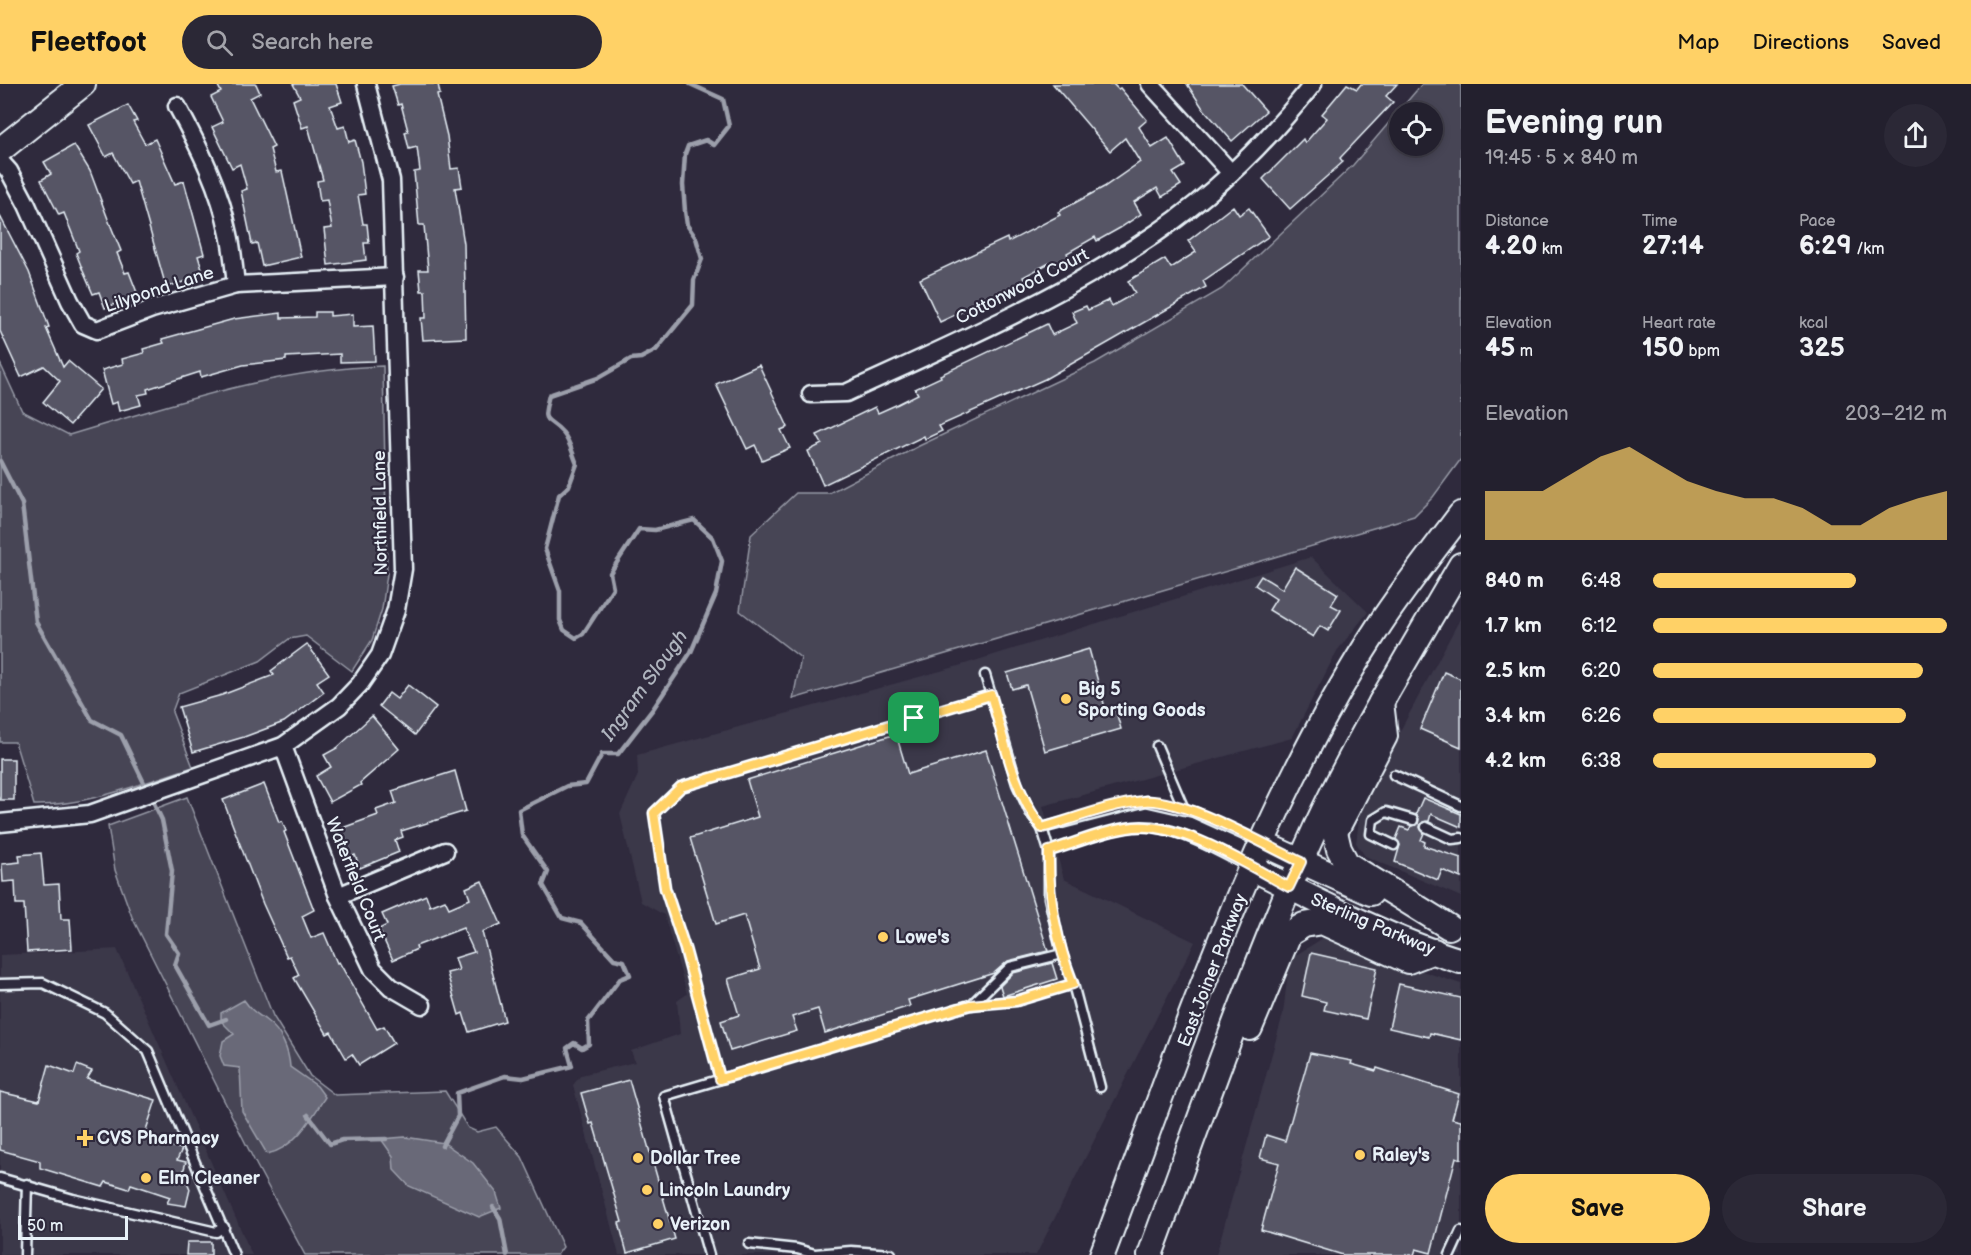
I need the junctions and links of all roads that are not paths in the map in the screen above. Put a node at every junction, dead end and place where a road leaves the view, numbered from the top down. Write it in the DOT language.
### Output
graph roads {
  1 [pos="366,84"];
  2 [pos="1150,84"];
  3 [pos="1313,84"];
  4 [pos="79,85"];
  5 [pos="177,106"];
  6 [pos="0,150"];
  7 [pos="0,161"];
  8 [pos="1231,173"];
  9 [pos="395,277"];
  10 [pos="236,285"];
  11 [pos="811,394"];
  12 [pos="1460,518"];
  13 [pos="1461,565"];
  14 [pos="985,675"];
  15 [pos="991,695"];
  16 [pos="1381,702"];
  17 [pos="284,746"];
  18 [pos="1157,746"];
  19 [pos="1394,775"];
  20 [pos="1461,806"];
  21 [pos="1184,809"];
  22 [pos="1413,820"];
  23 [pos="0,823"];
  24 [pos="1426,827"];
  25 [pos="1042,828"];
  26 [pos="1461,838"];
  27 [pos="1263,844"];
  28 [pos="1394,845"];
  29 [pos="445,851"];
  30 [pos="1049,851"];
  31 [pos="1301,862"];
  32 [pos="1252,868"];
  33 [pos="1289,887"];
  34 [pos="338,896"];
  35 [pos="1455,929"];
  36 [pos="1434,951"];
  37 [pos="1062,954"];
  38 [pos="1461,961"];
  39 [pos="0,984"];
  40 [pos="1073,984"];
  41 [pos="422,1005"];
  42 [pos="970,1005"];
  43 [pos="1224,1055"];
  44 [pos="720,1079"];
  45 [pos="1100,1087"];
  46 [pos="0,1178"];
  47 [pos="27,1184"];
  48 [pos="224,1227"];
  49 [pos="1461,1231"];
  50 [pos="749,1244"];
  51 [pos="891,1254"];
  52 [pos="26,1255"];
  53 [pos="234,1255"];
  54 [pos="709,1255"];
  55 [pos="1102,1255"];
  56 [pos="1150,1255"];
  57 [pos="1450,1255"];
  1 -- 9 [label="street, Northfield Lane"];
  2 -- 8 [label="street"];
  3 -- 8 [label="street, Cottonwood Court"];
  4 -- 6 [label="main road"];
  5 -- 10 [label="street"];
  7 -- 10 [label="street, Lilypond Lane"];
  8 -- 11 [label="street, Cottonwood Court"];
  9 -- 10 [label="street, Lilypond Lane"];
  9 -- 17 [label="street, Northfield Lane"];
  12 -- 27 [label="main road, East Joiner Parkway"];
  13 -- 16 [label="main road"];
  14 -- 15 [label="lane"];
  15 -- 25 [label="lane"];
  15 -- 44 [label="lane"];
  16 -- 31 [label="main road"];
  16 -- 35 [label="main road"];
  17 -- 23 [label="street, Northfield Lane"];
  17 -- 34 [label="street, Waterfield Court"];
  18 -- 21 [label="lane"];
  19 -- 20 [label="lane"];
  21 -- 25 [label="lane, Sterling Parkway"];
  21 -- 27 [label="lane, Sterling Parkway"];
  22 -- 28 [label="lane"];
  24 -- 26 [label="lane"];
  25 -- 30 [label="lane"];
  27 -- 31 [label="main road, Sterling Parkway"];
  27 -- 32 [label="main road, East Joiner Parkway"];
  29 -- 34 [label="street"];
  30 -- 32 [label="lane, Sterling Parkway"];
  30 -- 37 [label="lane"];
  31 -- 33 [label="main road"];
  31 -- 35 [label="main road, Sterling Parkway"];
  32 -- 33 [label="main road, Sterling Parkway"];
  32 -- 55 [label="main road, East Joiner Parkway"];
  33 -- 36 [label="main road, Sterling Parkway"];
  33 -- 43 [label="main road"];
  34 -- 41 [label="street, Waterfield Court"];
  36 -- 38 [label="main road, Sterling Parkway"];
  36 -- 43 [label="main road"];
  37 -- 40 [label="lane"];
  37 -- 42 [label="lane"];
  39 -- 48 [label="lane"];
  40 -- 42 [label="lane"];
  40 -- 45 [label="lane"];
  42 -- 44 [label="lane"];
  43 -- 56 [label="main road"];
  44 -- 54 [label="lane"];
  46 -- 47 [label="lane"];
  47 -- 48 [label="lane"];
  47 -- 52 [label="lane"];
  48 -- 53 [label="lane"];
  49 -- 57 [label="lane"];
  50 -- 51 [label="lane"];
}
